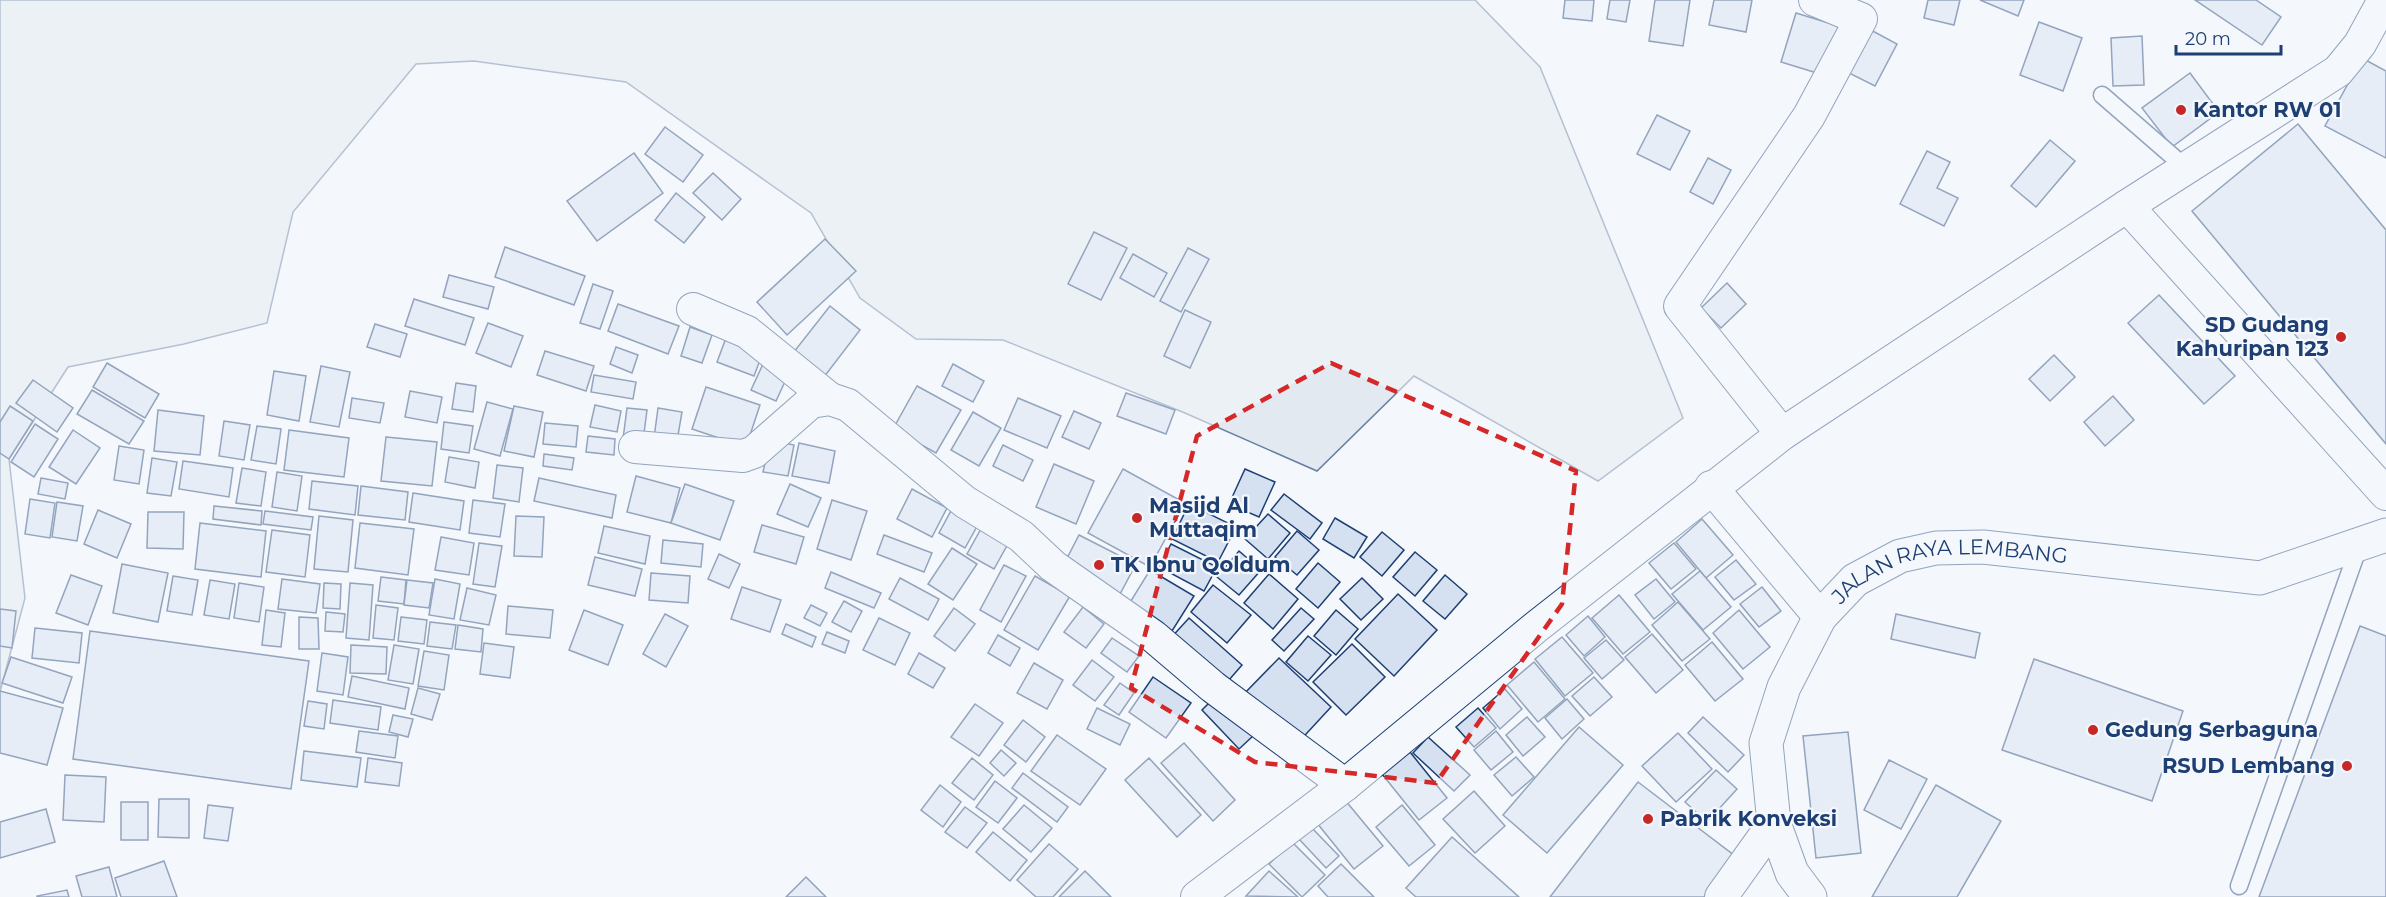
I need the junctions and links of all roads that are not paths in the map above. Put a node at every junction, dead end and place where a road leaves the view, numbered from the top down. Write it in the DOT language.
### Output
graph roads {
  1 [pos="1815,0"];
  2 [pos="2381,16"];
  3 [pos="2102,94"];
  4 [pos="2186,168"];
  5 [pos="2127,206"];
  6 [pos="693,309"];
  7 [pos="830,399"];
  8 [pos="1782,434"];
  9 [pos="635,447"];
  10 [pos="1711,487"];
  11 [pos="2386,494"];
  12 [pos="2372,540"];
  13 [pos="1820,617"];
  14 [pos="1345,785"];
  15 [pos="1774,823"];
  16 [pos="2239,886"];
  17 [pos="1197,897"];
  18 [pos="1721,897"];
  19 [pos="1810,897"];
  1 -- 8 [label="street"];
  2 -- 4 [label="street"];
  3 -- 4 [label="lane"];
  4 -- 5 [label="street"];
  5 -- 8 [label="street"];
  5 -- 11 [label="street"];
  6 -- 7 [label="street"];
  7 -- 9 [label="street"];
  7 -- 14 [label="street"];
  8 -- 10 [label="street"];
  10 -- 13 [label="street"];
  10 -- 14 [label="street"];
  12 -- 13 [label="main road, JALAN RAYA LEMBANG"];
  12 -- 16 [label="lane"];
  13 -- 15 [label="main road, JALAN RAYA LEMBANG"];
  14 -- 17 [label="street"];
  15 -- 18 [label="street"];
  15 -- 19 [label="main road, JALAN RAYA LEMBANG"];
}
